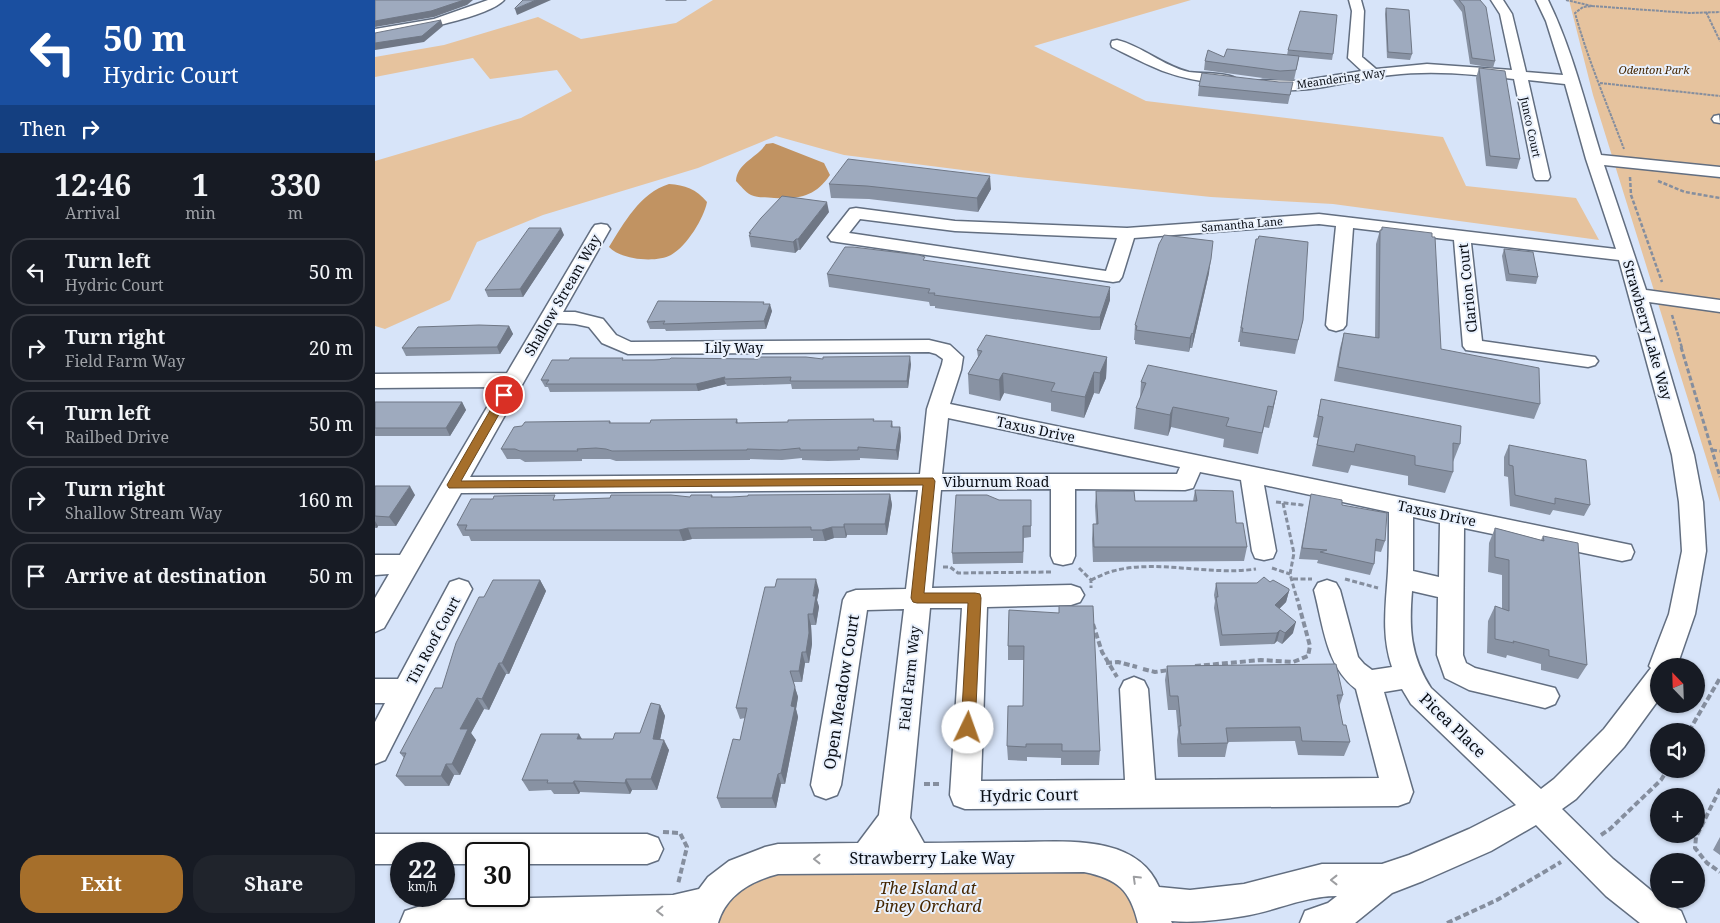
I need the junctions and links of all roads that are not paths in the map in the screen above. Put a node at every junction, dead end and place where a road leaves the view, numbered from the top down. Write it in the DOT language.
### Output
graph roads {
  1 [pos="498,0"];
  2 [pos="1355,0"];
  3 [pos="1497,0"];
  4 [pos="1542,0"];
  5 [pos="375,33"];
  6 [pos="1117,44"];
  7 [pos="1373,73"];
  8 [pos="1521,77"];
  9 [pos="1571,80"];
  10 [pos="1594,160"];
  11 [pos="1720,172"];
  12 [pos="1542,177"];
  13 [pos="1345,222"];
  14 [pos="955,226"];
  15 [pos="601,228"];
  16 [pos="1127,233"];
  17 [pos="1462,235"];
  18 [pos="939,253"];
  19 [pos="1627,256"];
  20 [pos="1639,295"];
  21 [pos="1720,306"];
  22 [pos="549,317"];
  23 [pos="1336,325"];
  24 [pos="929,346"];
  25 [pos="1588,362"];
  26 [pos="513,380"];
  27 [pos="375,381"];
  28 [pos="938,409"];
  29 [pos="1193,462"];
  30 [pos="1251,474"];
  31 [pos="929,481"];
  32 [pos="1063,481"];
  33 [pos="453,485"];
  34 [pos="1401,506"];
  35 [pos="1452,516"];
  36 [pos="1623,552"];
  37 [pos="1263,562"];
  38 [pos="407,564"];
  39 [pos="375,565"];
  40 [pos="1400,578"];
  41 [pos="459,589"];
  42 [pos="1327,590"];
  43 [pos="1451,590"];
  44 [pos="917,598"];
  45 [pos="975,598"];
  46 [pos="375,621"];
  47 [pos="1666,658"];
  48 [pos="1408,677"];
  49 [pos="1369,682"];
  50 [pos="1134,689"];
  51 [pos="1650,689"];
  52 [pos="406,691"];
  53 [pos="375,692"];
  54 [pos="1545,696"];
  55 [pos="375,751"];
  56 [pos="825,786"];
  57 [pos="1141,793"];
  58 [pos="1539,808"];
  59 [pos="895,820"];
  60 [pos="375,849"];
  61 [pos="647,849"];
  62 [pos="865,859"];
  63 [pos="916,859"];
  64 [pos="1382,880"];
  65 [pos="694,912"];
  66 [pos="1153,913"];
  67 [pos="417,923"];
  68 [pos="1317,923"];
  69 [pos="1669,923"];
  1 -- 5 [label="street"];
  2 -- 7 [label="street"];
  3 -- 8 [label="street, Junco Court"];
  4 -- 9 [label="street, Strawberry Lake Way"];
  6 -- 7 [label="street, Meandering Way"];
  7 -- 8 [label="street, Meandering Way"];
  8 -- 9 [label="street, Meandering Way"];
  8 -- 12 [label="street, Junco Court"];
  9 -- 10 [label="street, Strawberry Lake Way"];
  10 -- 11 [label="street"];
  10 -- 19 [label="street, Strawberry Lake Way"];
  13 -- 16 [label="street, Samantha Lane"];
  13 -- 17 [label="street, Samantha Lane"];
  13 -- 23 [label="street"];
  14 -- 16 [label="street, Samantha Lane"];
  14 -- 18 [label="street"];
  14 -- 18 [label="street, Samantha Lane"];
  15 -- 22 [label="street, Shallow Stream Way"];
  16 -- 18 [label="street"];
  17 -- 19 [label="street, Samantha Lane"];
  17 -- 25 [label="street, Clarion Court"];
  19 -- 20 [label="street, Strawberry Lake Way"];
  20 -- 21 [label="street"];
  20 -- 47 [label="street, Strawberry Lake Way"];
  22 -- 24 [label="street, Lily Way"];
  22 -- 26 [label="street, Shallow Stream Way"];
  24 -- 28 [label="street, Field Farm Way"];
  26 -- 27 [label="street"];
  26 -- 33 [label="street, Shallow Stream Way"];
  28 -- 29 [label="street, Taxus Drive"];
  28 -- 31 [label="street, Field Farm Way"];
  29 -- 30 [label="street, Taxus Drive"];
  29 -- 32 [label="street, Viburnum Road"];
  30 -- 34 [label="street, Taxus Drive"];
  30 -- 37 [label="street"];
  31 -- 32 [label="street, Viburnum Road"];
  31 -- 33 [label="street, Viburnum Road"];
  31 -- 44 [label="street, Field Farm Way"];
  32 -- 45 [label="street, Viburnum Road"];
  33 -- 38 [label="street, Shallow Stream Way"];
  34 -- 35 [label="street, Taxus Drive"];
  34 -- 40 [label="street, Picea Place"];
  35 -- 36 [label="street, Taxus Drive"];
  35 -- 43 [label="street"];
  38 -- 39 [label="street"];
  38 -- 46 [label="street, Shallow Stream Way"];
  40 -- 43 [label="street"];
  40 -- 48 [label="street, Picea Place"];
  41 -- 52 [label="street, Tin Roof Court"];
  42 -- 49 [label="street"];
  43 -- 54 [label="street"];
  44 -- 45 [label="street"];
  44 -- 56 [label="street, Open Meadow Court"];
  44 -- 59 [label="street, Field Farm Way"];
  45 -- 57 [label="street, Hydric Court"];
  48 -- 49 [label="street"];
  48 -- 58 [label="street, Picea Place"];
  49 -- 57 [label="street, Hydric Court"];
  50 -- 57 [label="street"];
  51 -- 58 [label="street, Strawberry Lake Way"];
  52 -- 53 [label="street, Tin Roof Court"];
  52 -- 55 [label="street, Tin Roof Court"];
  58 -- 64 [label="street, Strawberry Lake Way"];
  58 -- 69 [label="street, Picea Place"];
  59 -- 62 [label="street"];
  59 -- 63 [label="street"];
  60 -- 61 [label="street"];
  62 -- 63 [label="street, Strawberry Lake Way"];
  62 -- 65 [label="street, Strawberry Lake Way, one-way"];
  66 -- 63 [label="street, Strawberry Lake Way, one-way"];
  64 -- 66 [label="street, Strawberry Lake Way, one-way"];
  64 -- 68 [label="street, Strawberry Lake Way"];
  65 -- 67 [label="street, one-way"];
}
